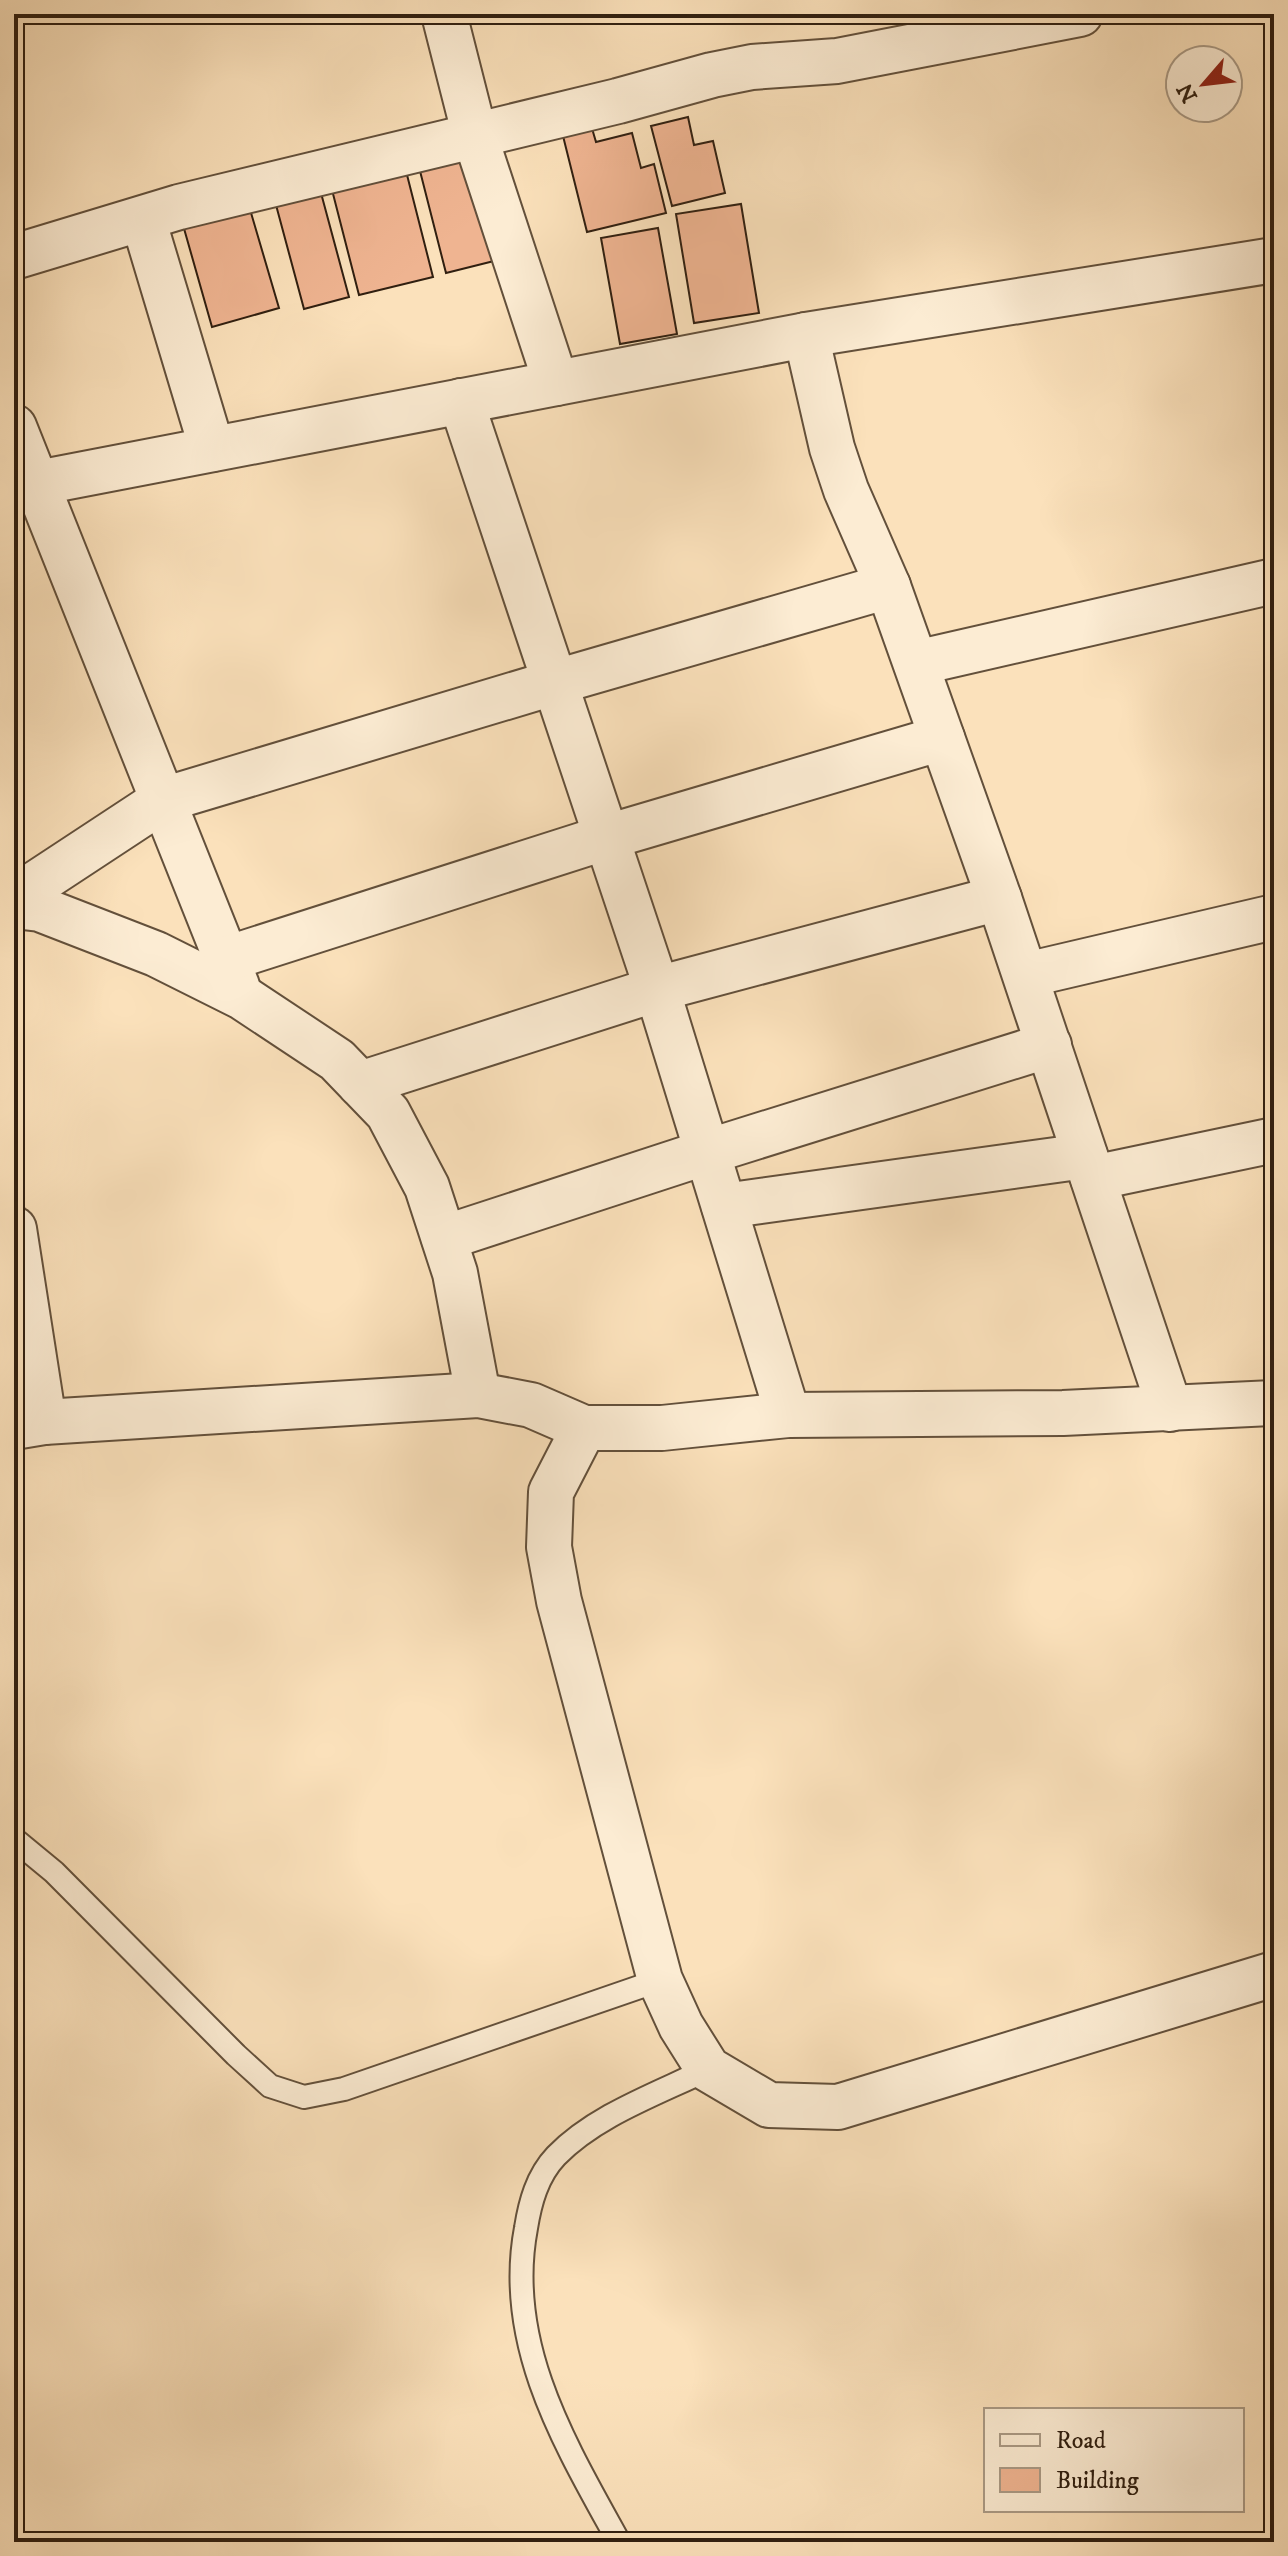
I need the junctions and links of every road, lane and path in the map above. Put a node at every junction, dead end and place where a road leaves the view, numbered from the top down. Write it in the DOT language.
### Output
graph roads {
  1 [pos="444,14"];
  2 [pos="1080,14"];
  3 [pos="475,136"];
  4 [pos="143,219"];
  5 [pos="14,257"];
  6 [pos="1274,260"];
  7 [pos="806,335"];
  8 [pos="556,383"];
  9 [pos="461,401"];
  10 [pos="14,427"];
  11 [pos="212,449"];
  12 [pos="37,483"];
  13 [pos="1274,581"];
  14 [pos="888,586"];
  15 [pos="916,663"];
  16 [pos="556,682"];
  17 [pos="942,738"];
  18 [pos="163,800"];
  19 [pos="607,837"];
  20 [pos="14,898"];
  21 [pos="999,898"];
  22 [pos="14,906"];
  23 [pos="1274,917"];
  24 [pos="1026,975"];
  25 [pos="234,978"];
  26 [pos="657,989"];
  27 [pos="1049,1045"];
  28 [pos="360,1084"];
  29 [pos="1274,1140"];
  30 [pos="707,1152"];
  31 [pos="1089,1167"];
  32 [pos="724,1206"];
  33 [pos="14,1229"];
  34 [pos="444,1238"];
  35 [pos="478,1395"];
  36 [pos="1274,1403"];
  37 [pos="1170,1409"];
  38 [pos="788,1415"];
  39 [pos="29,1424"];
  40 [pos="584,1428"];
  41 [pos="14,1839"];
  42 [pos="1274,1974"];
  43 [pos="660,1980"];
  44 [pos="708,2069"];
  45 [pos="619,2542"];
  1 -- 3 [label="street"];
  2 -- 3 [label="street"];
  3 -- 4 [label="street"];
  3 -- 8 [label="street"];
  4 -- 5 [label="street"];
  4 -- 11 [label="street"];
  6 -- 7 [label="street"];
  7 -- 8 [label="street"];
  7 -- 14 [label="street"];
  8 -- 9 [label="street"];
  9 -- 11 [label="street"];
  9 -- 16 [label="street"];
  10 -- 12 [label="street"];
  11 -- 12 [label="street"];
  12 -- 18 [label="street"];
  13 -- 15 [label="street"];
  14 -- 15 [label="street"];
  14 -- 16 [label="street"];
  15 -- 17 [label="street"];
  16 -- 18 [label="street"];
  16 -- 19 [label="street"];
  17 -- 19 [label="street"];
  17 -- 21 [label="street"];
  18 -- 20 [label="street"];
  18 -- 25 [label="street"];
  19 -- 25 [label="street"];
  19 -- 26 [label="street"];
  21 -- 24 [label="street"];
  21 -- 26 [label="street"];
  22 -- 25 [label="street"];
  23 -- 24 [label="street"];
  24 -- 27 [label="street"];
  25 -- 28 [label="street"];
  26 -- 28 [label="street"];
  26 -- 30 [label="street"];
  27 -- 30 [label="street"];
  27 -- 31 [label="street"];
  28 -- 34 [label="street"];
  29 -- 31 [label="street"];
  30 -- 32 [label="street"];
  30 -- 34 [label="street"];
  31 -- 32 [label="street"];
  31 -- 37 [label="street"];
  32 -- 38 [label="street"];
  33 -- 39 [label="street"];
  34 -- 35 [label="street"];
  35 -- 39 [label="street"];
  35 -- 40 [label="street"];
  36 -- 37 [label="street"];
  37 -- 38 [label="street"];
  38 -- 40 [label="street"];
  40 -- 43 [label="street"];
  41 -- 43 [label="lane"];
  42 -- 44 [label="street"];
  43 -- 44 [label="street"];
  44 -- 45 [label="lane"];
}
